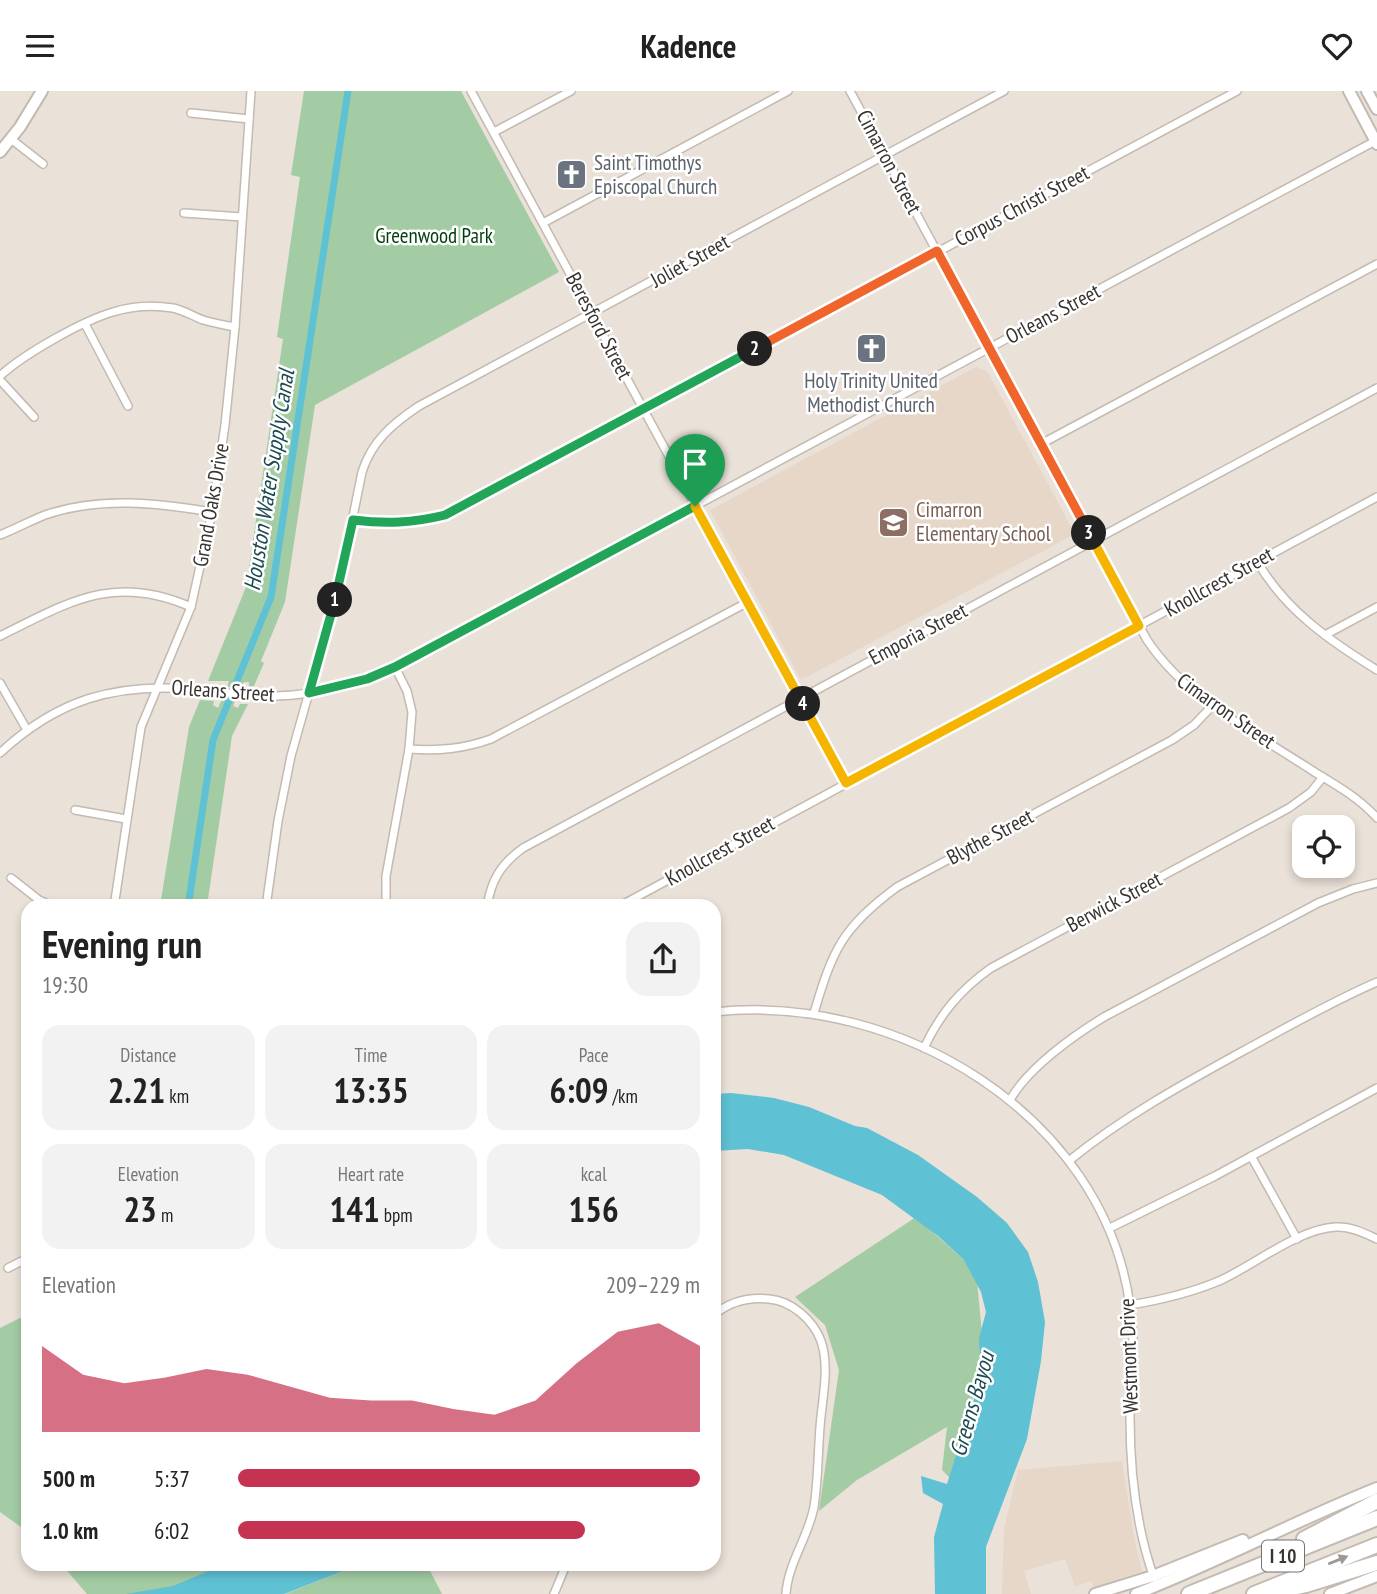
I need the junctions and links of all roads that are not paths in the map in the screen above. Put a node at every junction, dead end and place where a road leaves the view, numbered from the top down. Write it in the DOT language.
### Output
graph roads {
  1 [pos="42,91"];
  2 [pos="251,91"];
  3 [pos="471,91"];
  4 [pos="571,91"];
  5 [pos="788,91"];
  6 [pos="850,91"];
  7 [pos="1004,91"];
  8 [pos="1237,91"];
  9 [pos="1349,91"];
  10 [pos="1367,91"];
  11 [pos="1377,109"];
  12 [pos="191,113"];
  13 [pos="248,119"];
  14 [pos="494,132"];
  15 [pos="11,139"];
  16 [pos="1376,141"];
  17 [pos="0,152"];
  18 [pos="885,155"];
  19 [pos="43,164"];
  20 [pos="184,213"];
  21 [pos="242,216"];
  22 [pos="543,223"];
  23 [pos="937,251"];
  24 [pos="1377,264"];
  25 [pos="592,314"];
  26 [pos="85,324"];
  27 [pos="235,327"];
  28 [pos="990,348"];
  29 [pos="0,378"];
  30 [pos="1377,388"];
  31 [pos="128,406"];
  32 [pos="644,409"];
  33 [pos="34,417"];
  34 [pos="1041,444"];
  35 [pos="1377,497"];
  36 [pos="695,506"];
  37 [pos="212,512"];
  38 [pos="353,520"];
  39 [pos="0,535"];
  40 [pos="1093,541"];
  41 [pos="1257,561"];
  42 [pos="748,602"];
  43 [pos="191,607"];
  44 [pos="1377,607"];
  45 [pos="1139,626"];
  46 [pos="1325,635"];
  47 [pos="0,636"];
  48 [pos="395,667"];
  49 [pos="1377,670"];
  50 [pos="0,683"];
  51 [pos="157,687"];
  52 [pos="309,693"];
  53 [pos="800,697"];
  54 [pos="1213,705"];
  55 [pos="27,730"];
  56 [pos="409,749"];
  57 [pos="0,754"];
  58 [pos="1323,777"];
  59 [pos="846,783"];
  60 [pos="75,810"];
  61 [pos="126,818"];
  62 [pos="1377,818"];
  63 [pos="11,878"];
  64 [pos="1377,883"];
  65 [pos="38,899"];
  66 [pos="115,899"];
  67 [pos="267,899"];
  68 [pos="386,899"];
  69 [pos="488,899"];
  70 [pos="633,899"];
  71 [pos="1377,982"];
  72 [pos="721,1012"];
  73 [pos="814,1013"];
  74 [pos="924,1048"];
  75 [pos="1377,1088"];
  76 [pos="1010,1100"];
  77 [pos="1251,1156"];
  78 [pos="1070,1160"];
  79 [pos="1110,1228"];
  80 [pos="1297,1239"];
  81 [pos="1377,1239"];
  82 [pos="21,1262"];
  83 [pos="8,1268"];
  84 [pos="1130,1305"];
  85 [pos="721,1311"];
  86 [pos="1377,1488"];
  87 [pos="1377,1501"];
  88 [pos="1377,1518"];
  89 [pos="1377,1545"];
  90 [pos="1377,1563"];
  91 [pos="564,1571"];
  92 [pos="1377,1576"];
  93 [pos="1229,1578"];
  94 [pos="1155,1581"];
  95 [pos="554,1594"];
  96 [pos="785,1594"];
  97 [pos="1095,1594"];
  98 [pos="1136,1594"];
  99 [pos="1189,1594"];
  100 [pos="1254,1594"];
  101 [pos="1264,1594"];
  102 [pos="1330,1594"];
  1 -- 15 [label="main road"];
  2 -- 13 [label="street, Grand Oaks Drive"];
  3 -- 14 [label="street, Beresford Street"];
  4 -- 14 [label="street"];
  5 -- 22 [label="street"];
  6 -- 18 [label="street, Cimarron Street"];
  7 -- 18 [label="street, Joliet Street"];
  8 -- 23 [label="street, Corpus Christi Street"];
  9 -- 16 [label="main road"];
  10 -- 11 [label="main road"];
  12 -- 13 [label="street"];
  13 -- 21 [label="street, Grand Oaks Drive"];
  14 -- 22 [label="street, Beresford Street"];
  15 -- 17 [label="main road"];
  15 -- 19 [label="street"];
  16 -- 28 [label="street, Orleans Street"];
  18 -- 23 [label="street, Cimarron Street"];
  18 -- 25 [label="street, Joliet Street"];
  20 -- 21 [label="street"];
  21 -- 27 [label="street, Grand Oaks Drive"];
  22 -- 25 [label="street, Beresford Street"];
  23 -- 28 [label="street, Cimarron Street"];
  23 -- 32 [label="street, Corpus Christi Street"];
  24 -- 34 [label="street"];
  25 -- 32 [label="street, Beresford Street"];
  25 -- 38 [label="street, Joliet Street"];
  26 -- 27 [label="street"];
  26 -- 29 [label="street"];
  26 -- 31 [label="street"];
  27 -- 37 [label="street, Grand Oaks Drive"];
  28 -- 34 [label="street, Cimarron Street"];
  28 -- 36 [label="street, Orleans Street"];
  29 -- 33 [label="street"];
  30 -- 40 [label="street, Emporia Street"];
  32 -- 36 [label="street, Beresford Street"];
  32 -- 38 [label="street, Corpus Christi Street"];
  34 -- 40 [label="street, Cimarron Street"];
  35 -- 41 [label="street, Knollcrest Street"];
  36 -- 42 [label="street, Beresford Street"];
  36 -- 48 [label="street, Orleans Street"];
  37 -- 39 [label="street"];
  37 -- 43 [label="street, Grand Oaks Drive"];
  38 -- 52 [label="street"];
  40 -- 45 [label="street, Cimarron Street"];
  40 -- 53 [label="street, Emporia Street"];
  41 -- 45 [label="street, Knollcrest Street"];
  41 -- 46 [label="street"];
  42 -- 53 [label="street, Beresford Street"];
  42 -- 56 [label="street"];
  43 -- 47 [label="street"];
  43 -- 51 [label="street, Grand Oaks Drive"];
  44 -- 46 [label="street"];
  45 -- 54 [label="street, Cimarron Street"];
  45 -- 59 [label="street, Knollcrest Street"];
  46 -- 49 [label="street"];
  48 -- 52 [label="street, Orleans Street"];
  48 -- 56 [label="street"];
  50 -- 55 [label="street"];
  51 -- 52 [label="street, Orleans Street"];
  51 -- 55 [label="street, Orleans Street"];
  51 -- 61 [label="street, Grand Oaks Drive"];
  52 -- 67 [label="street"];
  53 -- 59 [label="street, Beresford Street"];
  53 -- 69 [label="street, Emporia Street"];
  54 -- 58 [label="street, Cimarron Street"];
  54 -- 73 [label="street, Blythe Street"];
  55 -- 57 [label="street, Orleans Street"];
  56 -- 68 [label="street"];
  58 -- 62 [label="street, Cimarron Street"];
  58 -- 74 [label="street, Berwick Street"];
  59 -- 70 [label="street, Knollcrest Street"];
  60 -- 61 [label="street"];
  61 -- 66 [label="street, Grand Oaks Drive"];
  63 -- 65 [label="street"];
  64 -- 76 [label="street"];
  71 -- 78 [label="street"];
  72 -- 73 [label="street, Westmont Drive"];
  73 -- 74 [label="street, Westmont Drive"];
  74 -- 76 [label="street, Westmont Drive"];
  75 -- 77 [label="street"];
  76 -- 78 [label="street, Westmont Drive"];
  77 -- 79 [label="street"];
  77 -- 80 [label="street"];
  78 -- 79 [label="street, Westmont Drive"];
  79 -- 84 [label="street, Westmont Drive"];
  80 -- 81 [label="street"];
  80 -- 84 [label="street"];
  82 -- 83 [label="street"];
  84 -- 94 [label="street, Westmont Drive"];
  85 -- 96 [label="street"];
  86 -- 94 [label="main road"];
  87 -- 93 [label="highway"];
  88 -- 93 [label="highway, I 10"];
  100 -- 89 [label="highway, I 10, one-way"];
  90 -- 101 [label="highway"];
  91 -- 95 [label="street"];
  92 -- 102 [label="main road"];
  93 -- 99 [label="highway, I 10"];
  94 -- 97 [label="main road"];
  94 -- 98 [label="main road"];
}
